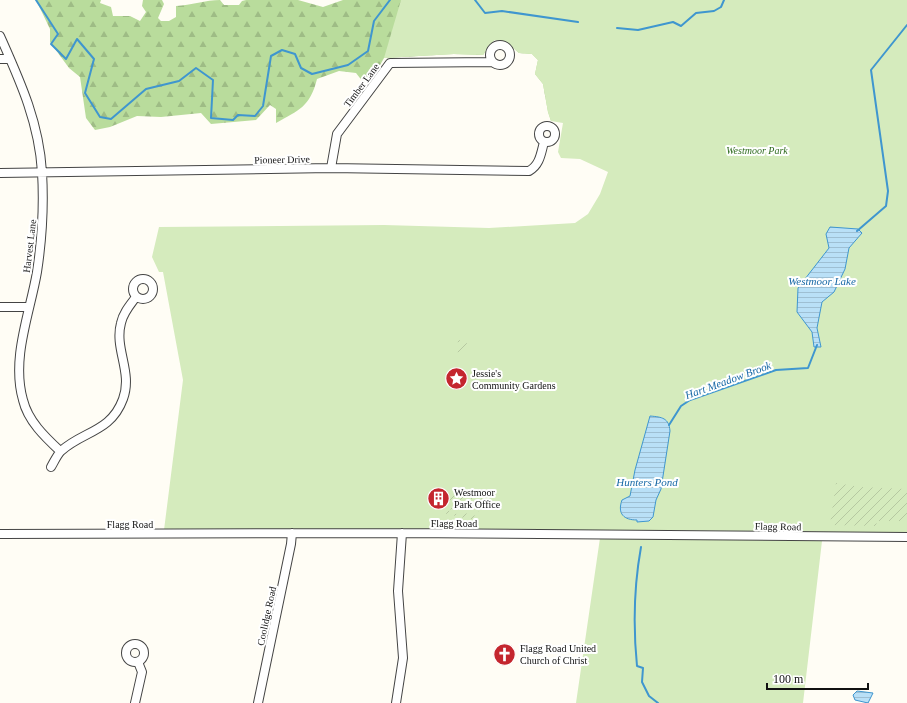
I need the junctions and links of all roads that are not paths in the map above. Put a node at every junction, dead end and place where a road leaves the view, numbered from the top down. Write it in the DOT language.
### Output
graph roads {
  1 [pos="0,36"];
  2 [pos="0,59"];
  3 [pos="10,59"];
  4 [pos="492,62"];
  5 [pos="544,142"];
  6 [pos="331,168"];
  7 [pos="42,172"];
  8 [pos="0,173"];
  9 [pos="136,297"];
  10 [pos="28,306"];
  11 [pos="0,307"];
  12 [pos="60,451"];
  13 [pos="52,467"];
  14 [pos="292,533"];
  15 [pos="402,533"];
  16 [pos="0,534"];
  17 [pos="907,537"];
  18 [pos="138,662"];
  19 [pos="135,703"];
  20 [pos="258,703"];
  21 [pos="396,703"];
  1 -- 3 [label="street, Harvest Lane"];
  2 -- 3 [label="street"];
  3 -- 7 [label="street, Harvest Lane"];
  4 -- 6 [label="street, Timber Lane"];
  5 -- 6 [label="street, Pioneer Drive"];
  6 -- 7 [label="street, Pioneer Drive"];
  7 -- 8 [label="street, Pioneer Drive"];
  7 -- 10 [label="street, Harvest Lane"];
  9 -- 12 [label="street"];
  10 -- 11 [label="street"];
  10 -- 12 [label="street, Harvest Lane"];
  12 -- 13 [label="street"];
  14 -- 15 [label="street, Flagg Road"];
  14 -- 16 [label="street, Flagg Road"];
  14 -- 20 [label="street, Coolidge Road"];
  15 -- 17 [label="street, Flagg Road"];
  15 -- 21 [label="street"];
  18 -- 19 [label="street"];
}
